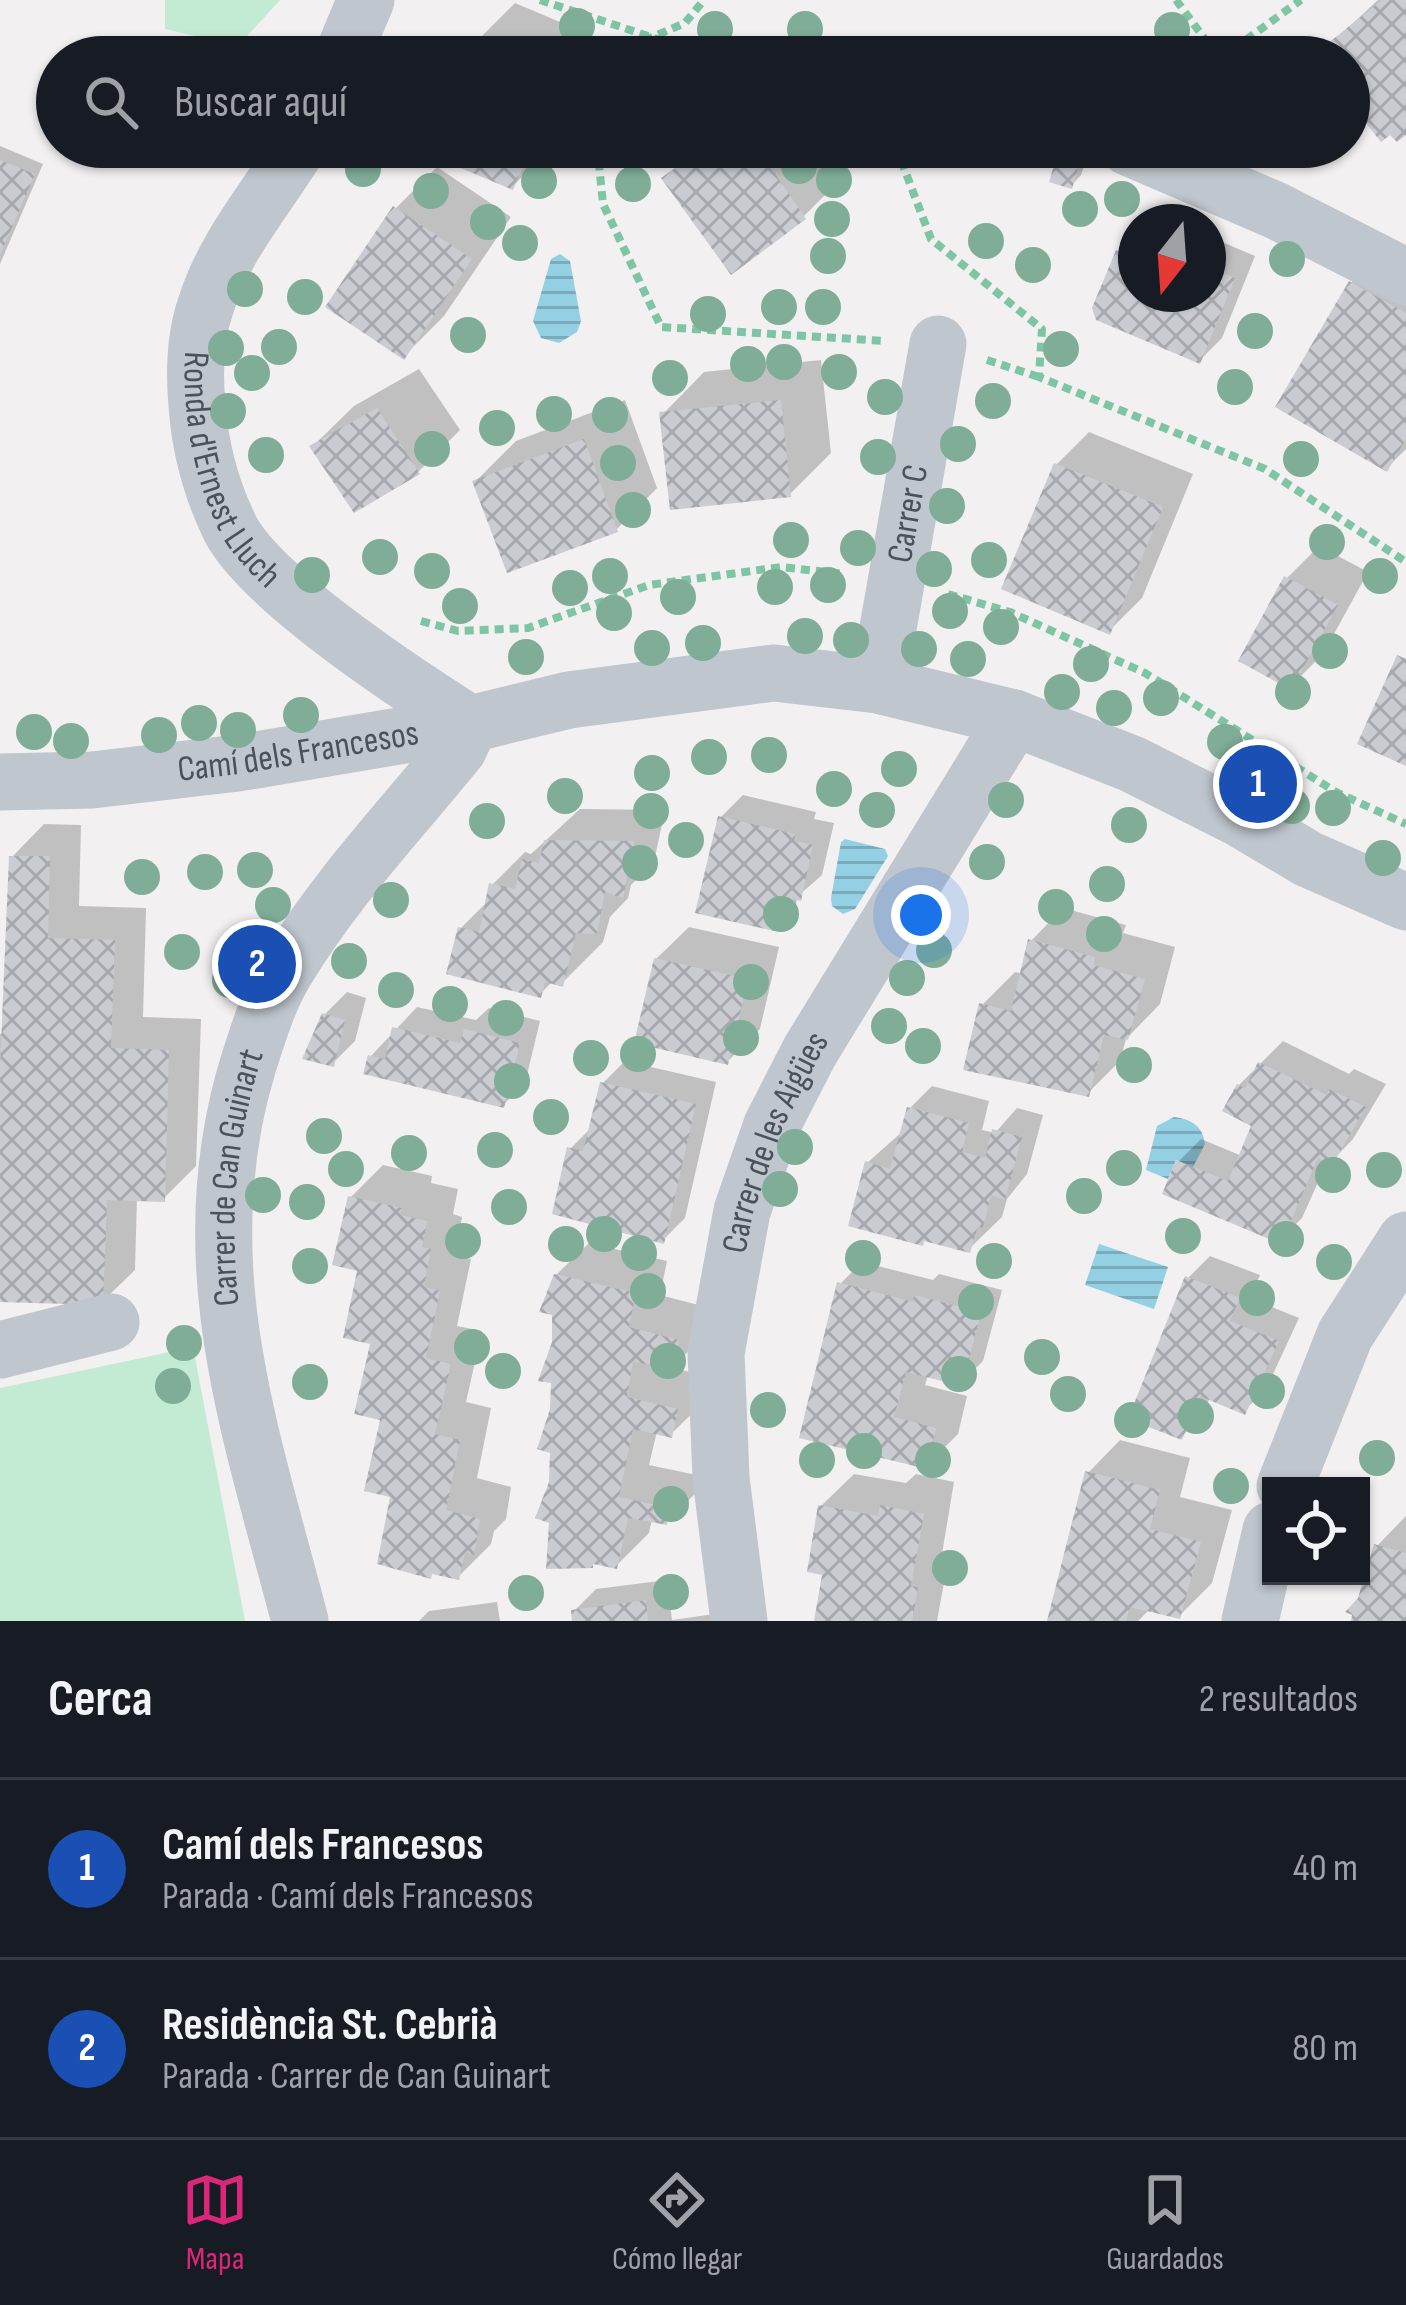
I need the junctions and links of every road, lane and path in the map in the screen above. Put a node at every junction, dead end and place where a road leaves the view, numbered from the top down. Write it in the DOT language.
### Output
graph roads {
  1 [pos="366,0"];
  2 [pos="540,0"];
  3 [pos="704,0"];
  4 [pos="1176,0"];
  5 [pos="1300,0"];
  6 [pos="351,36"];
  7 [pos="644,36"];
  8 [pos="655,36"];
  9 [pos="1204,36"];
  10 [pos="1249,36"];
  11 [pos="284,168"];
  12 [pos="599,168"];
  13 [pos="904,168"];
  14 [pos="1177,168"];
  15 [pos="1406,277"];
  16 [pos="938,344"];
  17 [pos="1040,377"];
  18 [pos="1406,562"];
  19 [pos="895,579"];
  20 [pos="418,621"];
  21 [pos="342,634"];
  22 [pos="878,685"];
  23 [pos="569,700"];
  24 [pos="1014,718"];
  25 [pos="470,724"];
  26 [pos="0,782"];
  27 [pos="1406,824"];
  28 [pos="1406,902"];
  29 [pos="1406,1240"];
  30 [pos="111,1322"];
  31 [pos="0,1350"];
  32 [pos="1289,1477"];
  33 [pos="1262,1569"];
  34 [pos="300,1621"];
  35 [pos="739,1621"];
  36 [pos="1250,1621"];
  1 -- 6 [label="street"];
  2 -- 7 [label="path"];
  3 -- 8 [label="path"];
  4 -- 9 [label="path"];
  5 -- 10 [label="path"];
  11 -- 21 [label="street, Ronda d'Ernest Lluch"];
  12 -- 16 [label="path"];
  13 -- 17 [label="path"];
  14 -- 15 [label="street"];
  16 -- 17 [label="path"];
  16 -- 19 [label="street, Carrer C"];
  17 -- 18 [label="path"];
  19 -- 20 [label="path"];
  19 -- 22 [label="street, Carrer C"];
  19 -- 27 [label="path"];
  21 -- 23 [label="street, Ronda d'Ernest Lluch"];
  21 -- 25 [label="street, Ronda d'Ernest Lluch"];
  22 -- 23 [label="street, Camí dels Francesos"];
  22 -- 24 [label="street, Camí dels Francesos"];
  23 -- 25 [label="street, Camí dels Francesos"];
  24 -- 28 [label="street, Camí dels Francesos"];
  24 -- 35 [label="street, Carrer de les Aigües"];
  25 -- 26 [label="street, Camí dels Francesos"];
  25 -- 34 [label="street, Carrer de Can Guinart"];
  29 -- 32 [label="street"];
  30 -- 31 [label="street"];
  33 -- 36 [label="street"];
}
